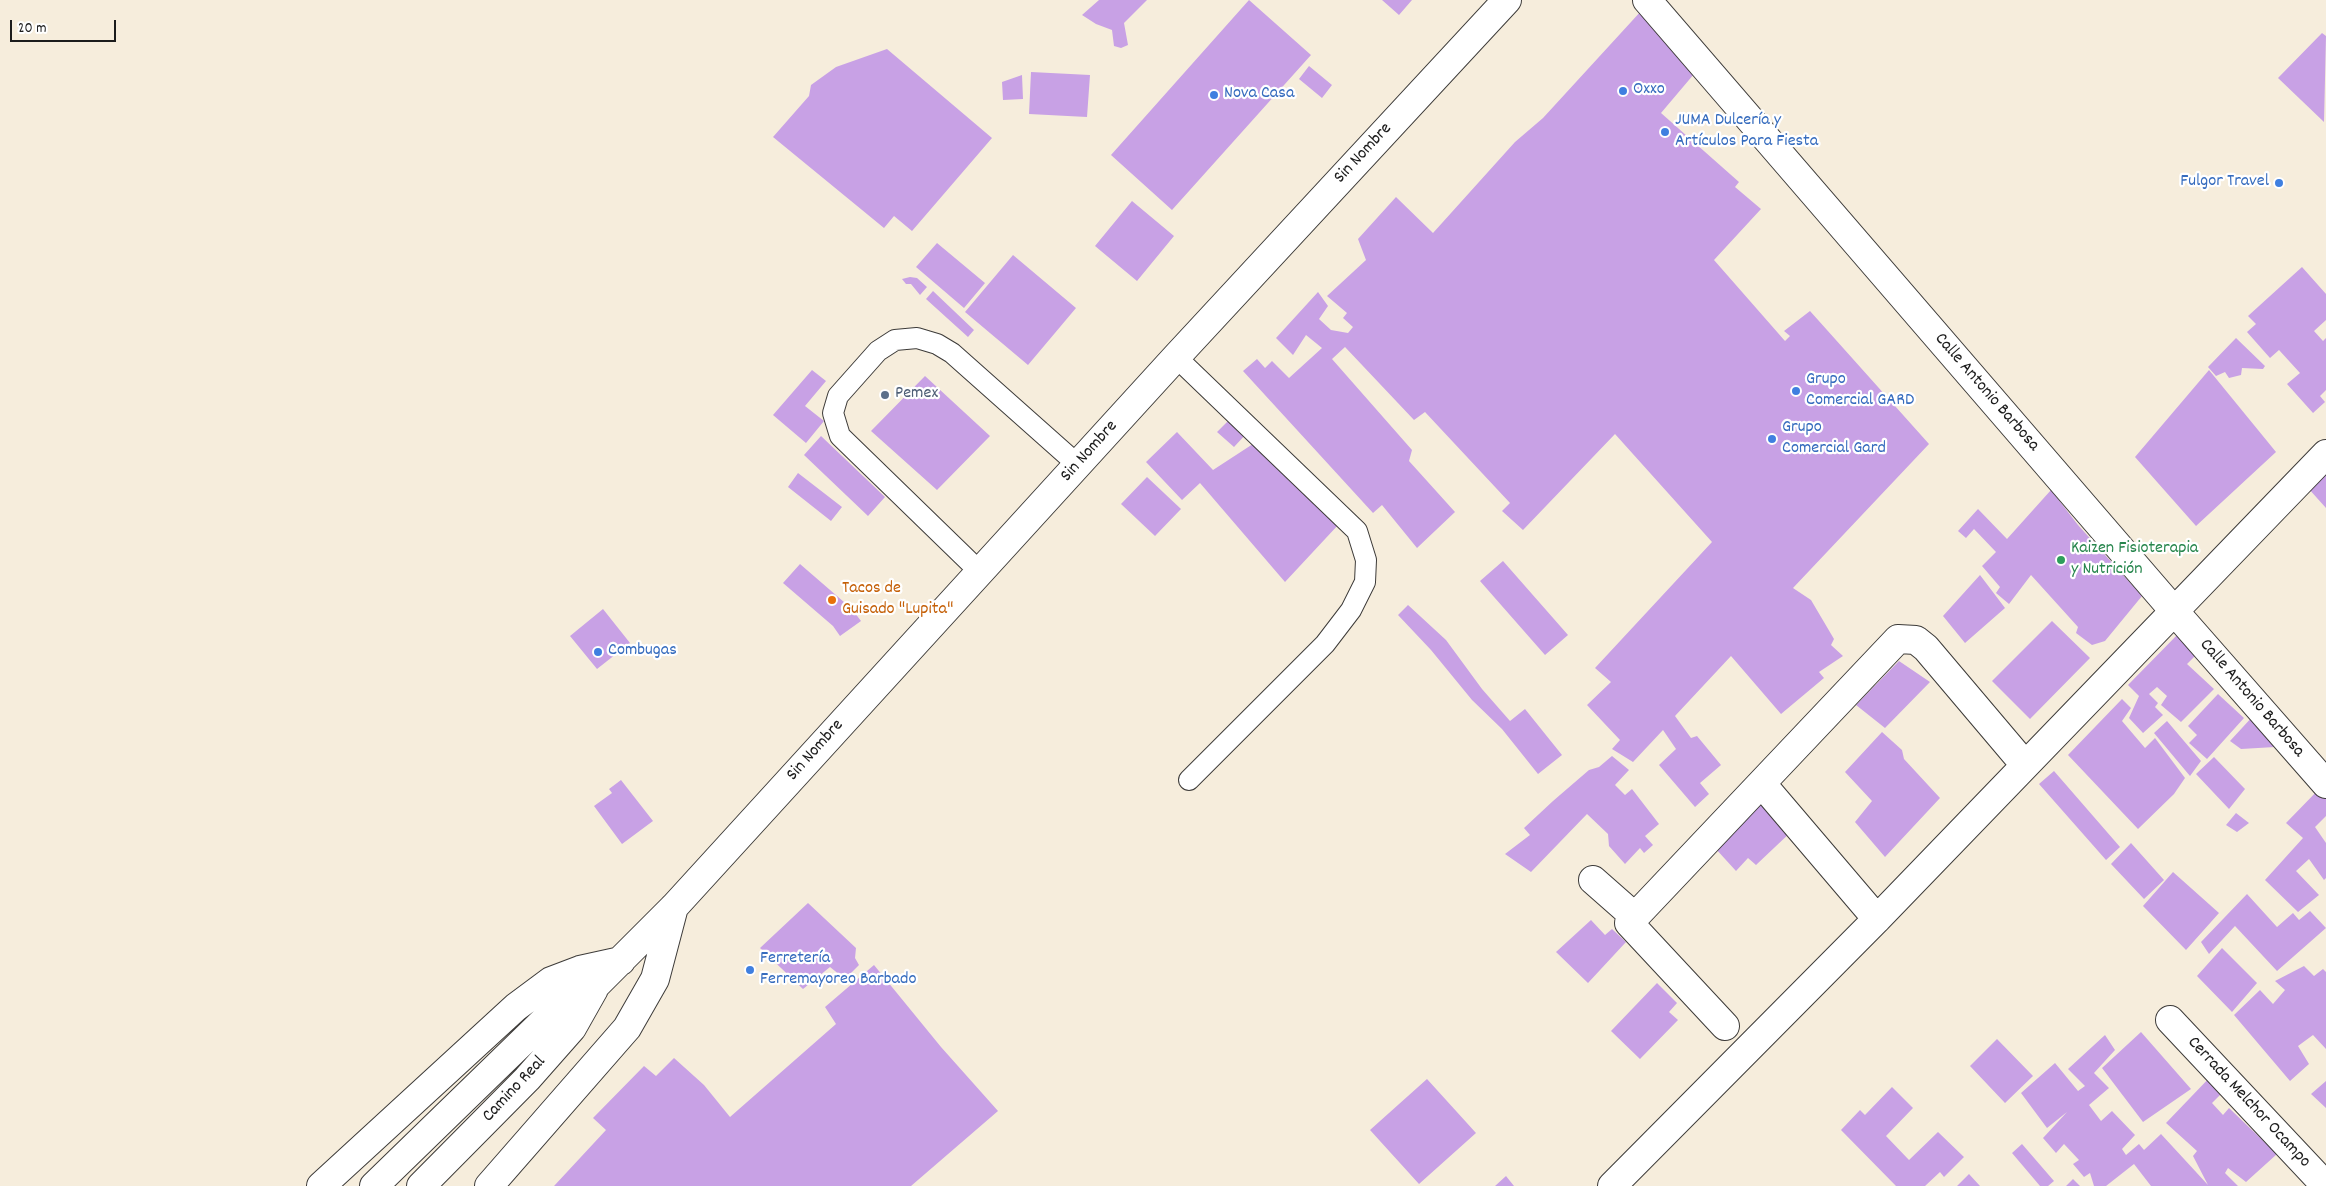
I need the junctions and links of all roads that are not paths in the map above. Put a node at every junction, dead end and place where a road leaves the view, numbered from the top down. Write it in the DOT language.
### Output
graph roads {
  1 [pos="1507,0"];
  2 [pos="1647,0"];
  3 [pos="1176,357"];
  4 [pos="2326,454"];
  5 [pos="1078,465"];
  6 [pos="980,572"];
  7 [pos="2175,612"];
  8 [pos="2025,765"];
  9 [pos="1189,780"];
  10 [pos="1762,784"];
  11 [pos="2326,784"];
  12 [pos="1593,880"];
  13 [pos="675,906"];
  14 [pos="1635,917"];
  15 [pos="1877,920"];
  16 [pos="621,961"];
  17 [pos="597,984"];
  18 [pos="2170,1020"];
  19 [pos="1725,1026"];
  20 [pos="322,1186"];
  21 [pos="374,1186"];
  22 [pos="421,1186"];
  23 [pos="489,1186"];
  24 [pos="1612,1186"];
  25 [pos="2326,1186"];
  1 -- 3 [label="street, Sin Nombre"];
  2 -- 7 [label="street, Calle Antonio Barbosa"];
  3 -- 5 [label="street, Sin Nombre"];
  3 -- 9 [label="lane"];
  4 -- 7 [label="street"];
  5 -- 6 [label="street, Sin Nombre"];
  5 -- 6 [label="lane"];
  6 -- 13 [label="street, Sin Nombre"];
  7 -- 8 [label="street"];
  7 -- 11 [label="street, Calle Antonio Barbosa"];
  8 -- 10 [label="street"];
  8 -- 15 [label="street"];
  10 -- 14 [label="street"];
  10 -- 15 [label="street"];
  12 -- 14 [label="street"];
  13 -- 16 [label="street, Sin Nombre"];
  13 -- 23 [label="street"];
  14 -- 19 [label="street"];
  15 -- 24 [label="street"];
  16 -- 17 [label="street, Sin Nombre"];
  16 -- 20 [label="street"];
  17 -- 21 [label="street"];
  17 -- 22 [label="street, Camino Real"];
  18 -- 25 [label="street, Cerrada Melchor Ocampo"];
}
